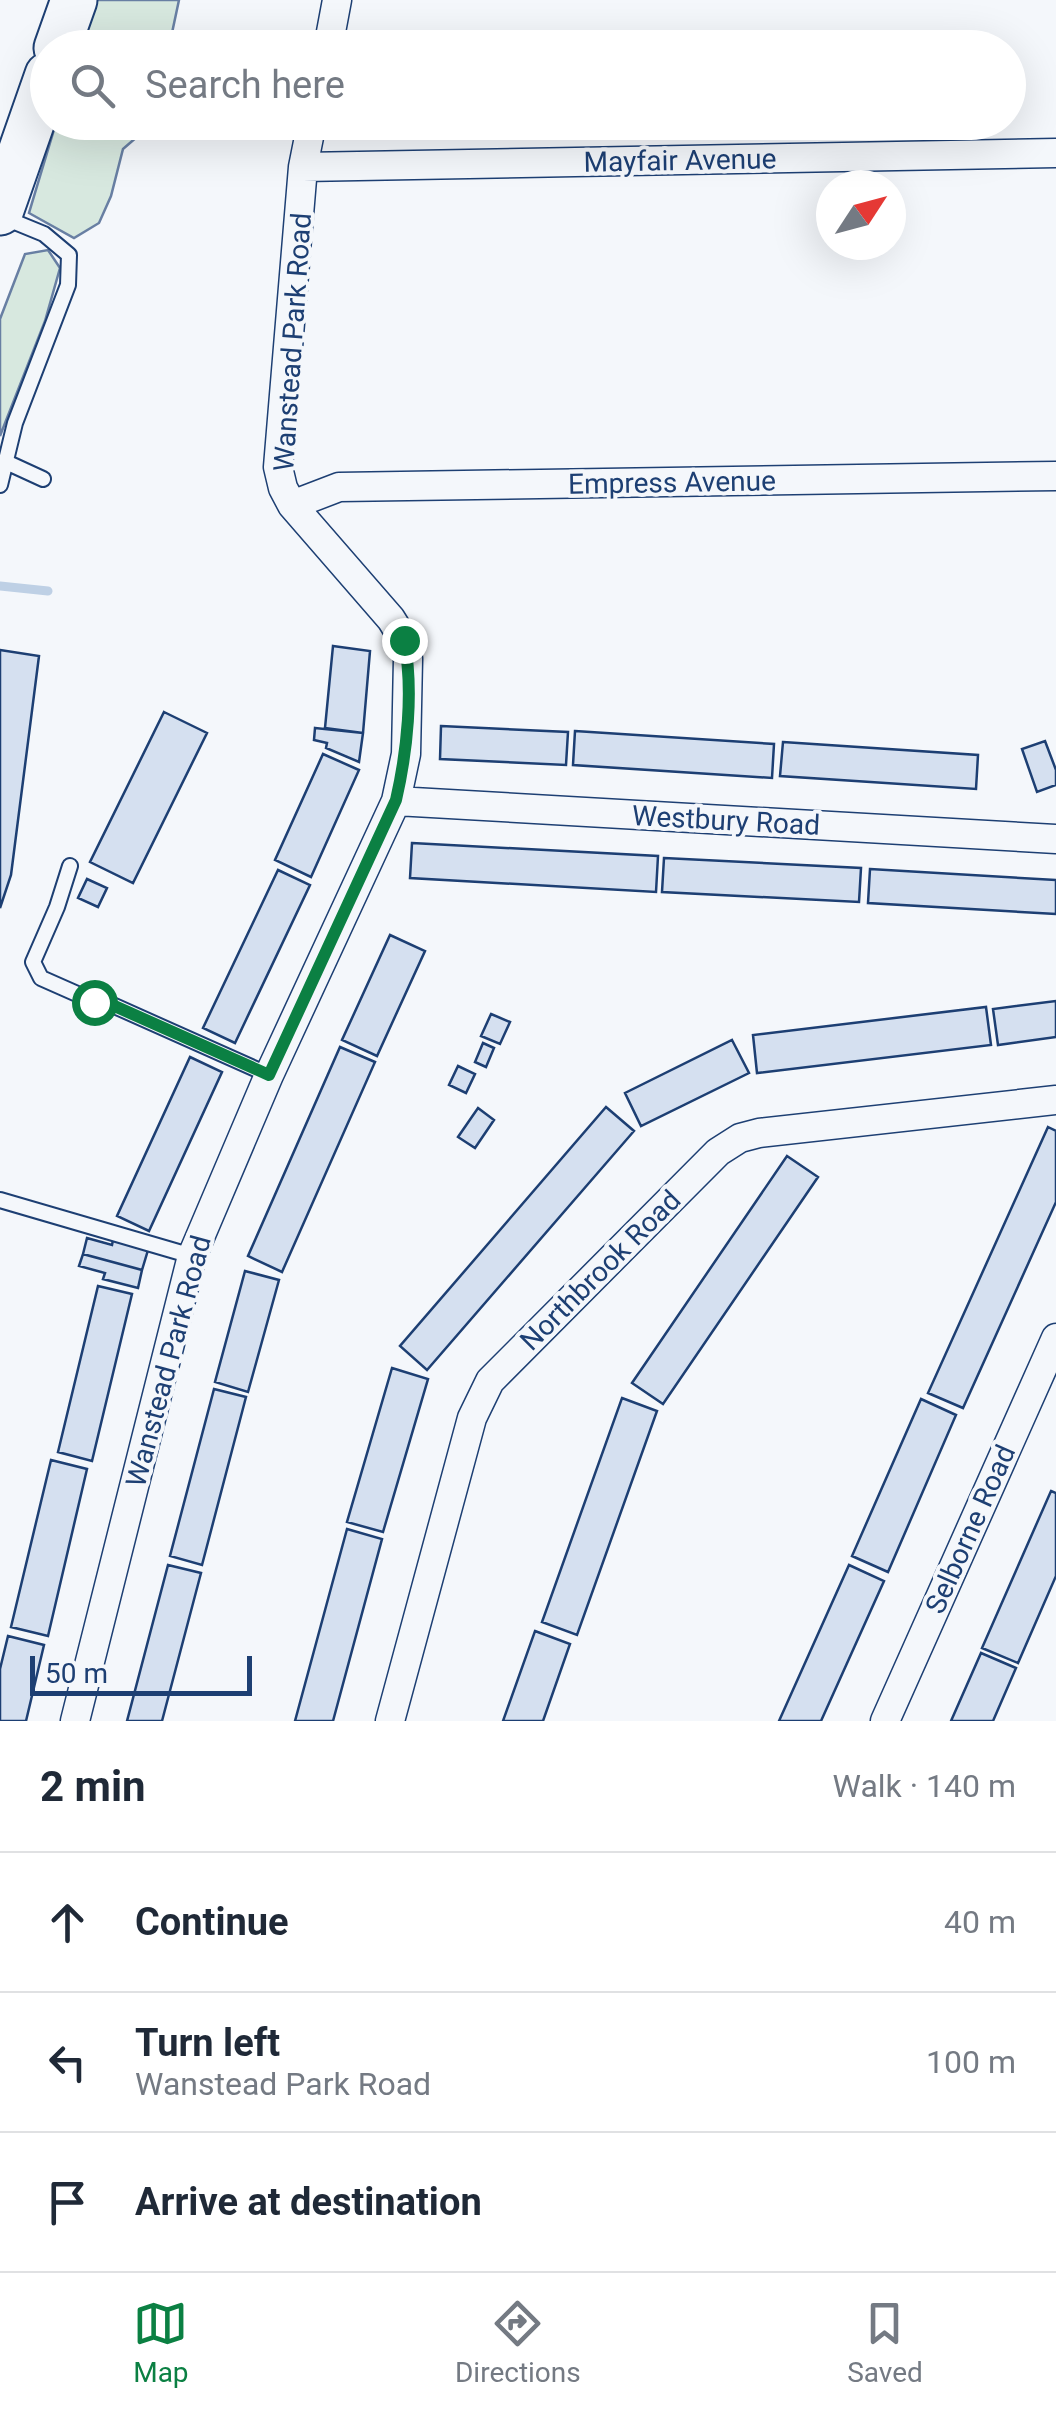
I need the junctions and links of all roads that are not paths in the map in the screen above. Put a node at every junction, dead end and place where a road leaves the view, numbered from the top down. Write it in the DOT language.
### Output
graph roads {
  1 [pos="74,0"];
  2 [pos="337,0"];
  3 [pos="63,30"];
  4 [pos="331,30"];
  5 [pos="30,127"];
  6 [pos="309,140"];
  7 [pos="1056,153"];
  8 [pos="304,168"];
  9 [pos="0,214"];
  10 [pos="6,462"];
  11 [pos="1056,476"];
  12 [pos="43,479"];
  13 [pos="0,486"];
  14 [pos="292,506"];
  15 [pos="396,800"];
  16 [pos="1056,839"];
  17 [pos="70,866"];
  18 [pos="269,1075"];
  19 [pos="1056,1100"];
  20 [pos="0,1200"];
  21 [pos="192,1256"];
  22 [pos="1056,1338"];
  23 [pos="75,1721"];
  24 [pos="390,1721"];
  25 [pos="885,1721"];
  1 -- 3 [label="highway"];
  2 -- 4 [label="street"];
  5 -- 9 [label="highway"];
  6 -- 8 [label="street, Wanstead Park Road"];
  7 -- 8 [label="street, Mayfair Avenue"];
  8 -- 14 [label="street, Wanstead Park Road"];
  9 -- 10 [label="lane"];
  10 -- 12 [label="lane"];
  10 -- 13 [label="lane"];
  11 -- 14 [label="street, Empress Avenue"];
  14 -- 15 [label="street, Wanstead Park Road"];
  15 -- 16 [label="street, Westbury Road"];
  15 -- 18 [label="street, Wanstead Park Road"];
  17 -- 18 [label="lane"];
  18 -- 21 [label="street, Wanstead Park Road"];
  19 -- 24 [label="street, Northbrook Road"];
  20 -- 21 [label="lane"];
  21 -- 23 [label="street, Wanstead Park Road"];
  22 -- 25 [label="street, Selborne Road"];
}
